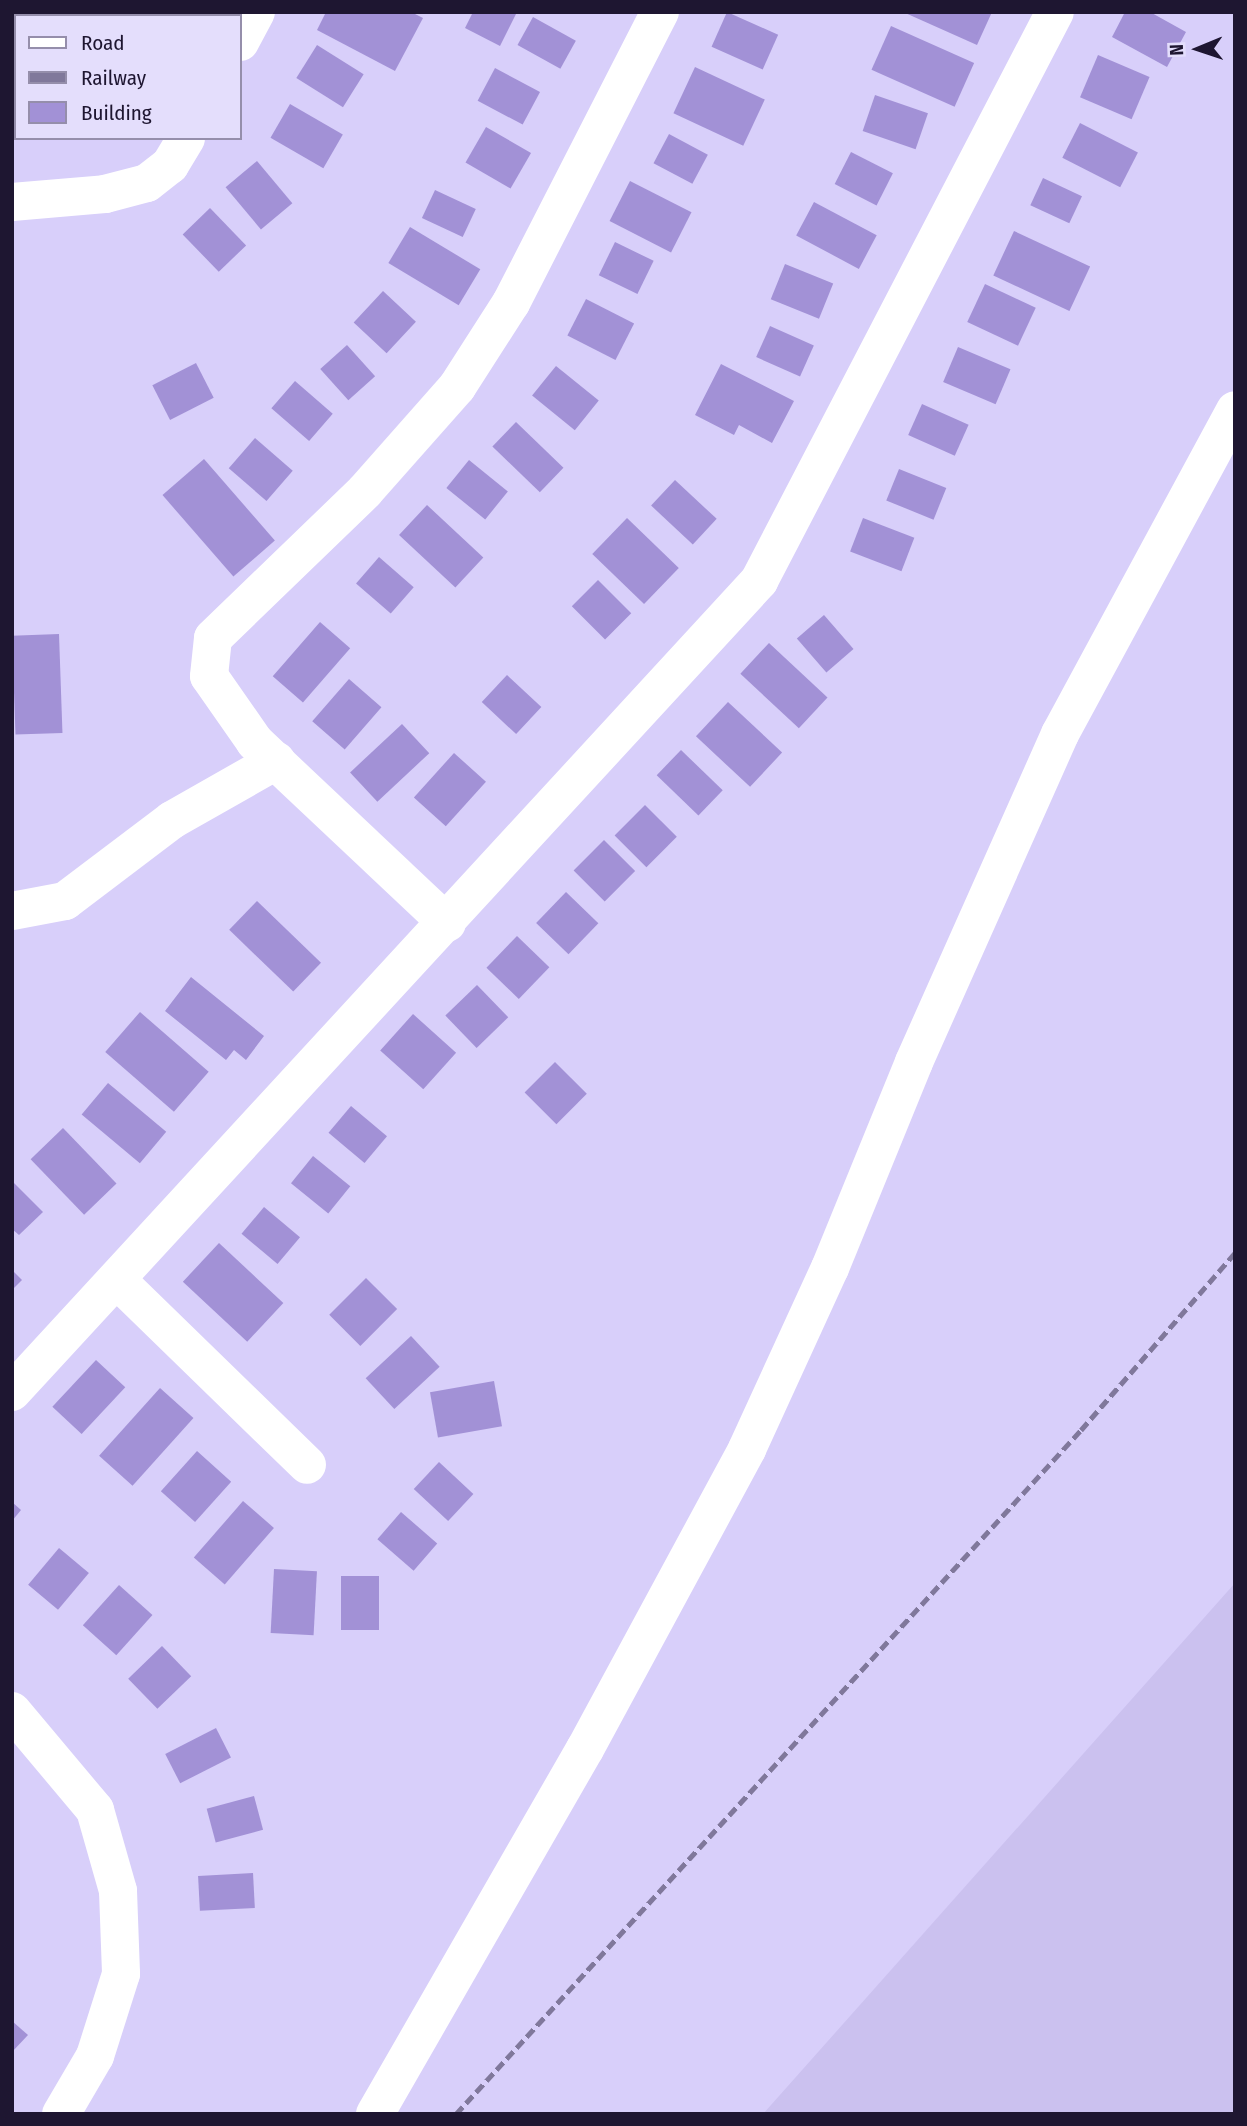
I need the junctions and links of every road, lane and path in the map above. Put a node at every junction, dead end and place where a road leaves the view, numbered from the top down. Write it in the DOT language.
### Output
graph roads {
  1 [pos="256,12"];
  2 [pos="660,12"];
  3 [pos="1055,12"];
  4 [pos="242,38"];
  5 [pos="185,140"];
  6 [pos="12,202"];
  7 [pos="1235,410"];
  8 [pos="276,761"];
  9 [pos="12,911"];
  10 [pos="447,923"];
  11 [pos="117,1280"];
  12 [pos="12,1392"];
  13 [pos="307,1465"];
  14 [pos="12,1711"];
  15 [pos="61,2114"];
  16 [pos="375,2114"];
  1 -- 4 [label="street"];
  2 -- 8 [label="street"];
  3 -- 10 [label="street"];
  5 -- 6 [label="street"];
  7 -- 16 [label="street"];
  8 -- 9 [label="street"];
  8 -- 10 [label="street"];
  10 -- 11 [label="street"];
  11 -- 12 [label="street"];
  11 -- 13 [label="street"];
  14 -- 15 [label="street"];
}
